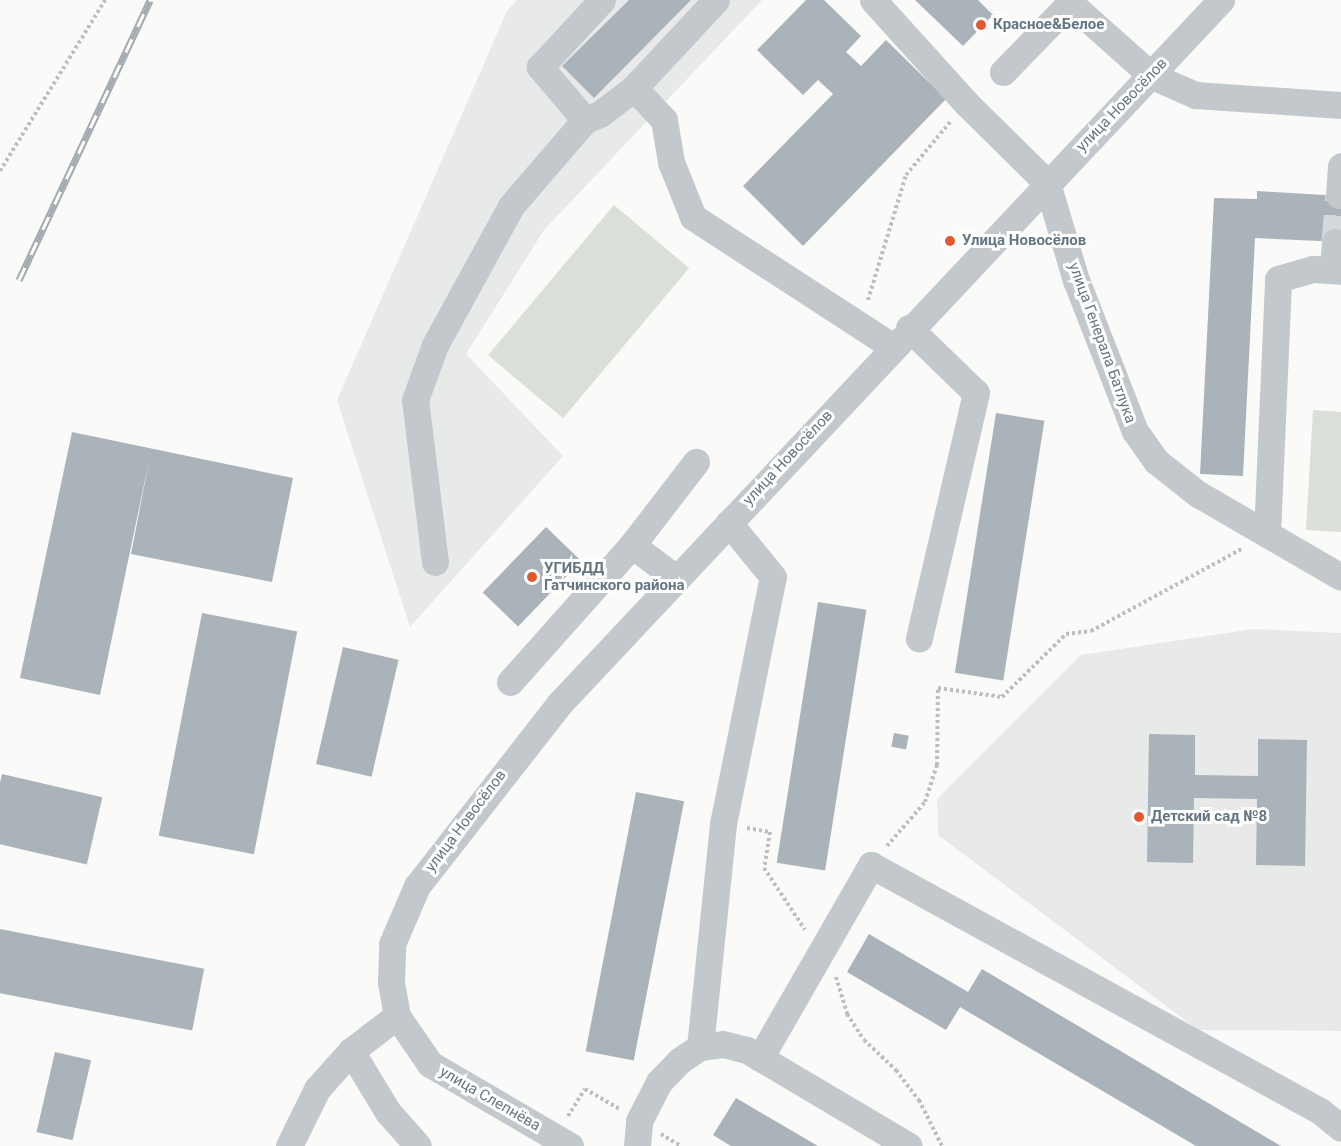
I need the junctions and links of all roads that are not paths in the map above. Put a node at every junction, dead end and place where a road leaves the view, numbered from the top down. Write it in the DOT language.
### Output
graph roads {
  1 [pos="602,0"];
  2 [pos="716,0"];
  3 [pos="873,0"];
  4 [pos="1221,0"];
  5 [pos="1071,1"];
  6 [pos="1003,72"];
  7 [pos="1152,76"];
  8 [pos="634,88"];
  9 [pos="1341,105"];
  10 [pos="585,120"];
  11 [pos="1341,166"];
  12 [pos="1047,183"];
  13 [pos="1339,195"];
  14 [pos="1335,242"];
  15 [pos="1337,270"];
  16 [pos="900,337"];
  17 [pos="696,462"];
  18 [pos="729,523"];
  19 [pos="1268,534"];
  20 [pos="632,545"];
  21 [pos="435,562"];
  22 [pos="1341,577"];
  23 [pos="676,579"];
  24 [pos="919,638"];
  25 [pos="510,682"];
  26 [pos="392,944"];
  27 [pos="397,1016"];
  28 [pos="700,1047"];
  29 [pos="351,1051"];
  30 [pos="760,1058"];
  31 [pos="1341,1128"];
  32 [pos="288,1146"];
  33 [pos="418,1146"];
  34 [pos="570,1146"];
  35 [pos="637,1146"];
  36 [pos="909,1146"];
  1 -- 10 [label="street"];
  2 -- 8 [label="street"];
  3 -- 12 [label="street"];
  4 -- 7 [label="street, улица Новосёлов"];
  5 -- 6 [label="street"];
  5 -- 7 [label="street"];
  7 -- 9 [label="street"];
  7 -- 12 [label="street, улица Новосёлов"];
  8 -- 10 [label="street"];
  8 -- 16 [label="street"];
  10 -- 21 [label="street"];
  11 -- 13 [label="street"];
  12 -- 16 [label="street, улица Новосёлов"];
  12 -- 19 [label="street, улица Генерала Батлука"];
  14 -- 15 [label="street"];
  15 -- 19 [label="street"];
  16 -- 18 [label="street, улица Новосёлов"];
  16 -- 24 [label="street"];
  17 -- 20 [label="street"];
  18 -- 23 [label="street, улица Новосёлов"];
  18 -- 28 [label="street"];
  19 -- 22 [label="street, улица Генерала Батлука"];
  20 -- 23 [label="street"];
  20 -- 25 [label="street"];
  23 -- 26 [label="street, улица Новосёлов"];
  26 -- 27 [label="street, улица Слепнёва"];
  27 -- 29 [label="street"];
  27 -- 34 [label="street, улица Слепнёва"];
  28 -- 30 [label="street"];
  28 -- 35 [label="street"];
  29 -- 32 [label="street"];
  29 -- 33 [label="street"];
  30 -- 31 [label="street"];
  30 -- 36 [label="street"];
}
